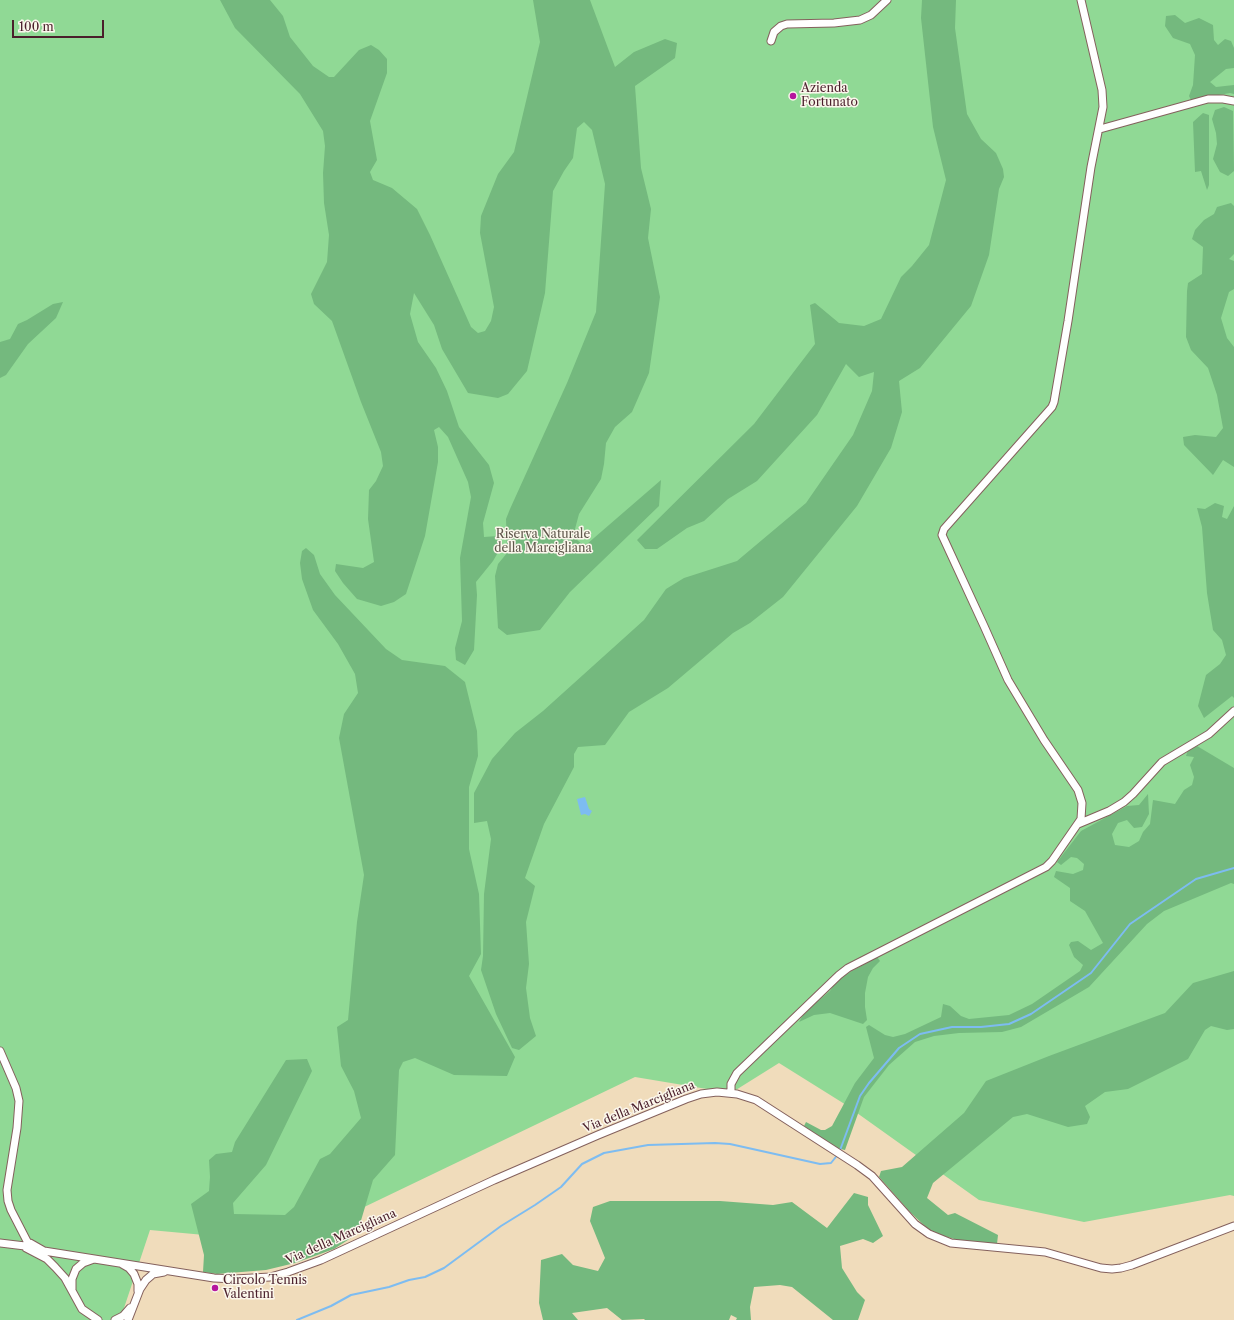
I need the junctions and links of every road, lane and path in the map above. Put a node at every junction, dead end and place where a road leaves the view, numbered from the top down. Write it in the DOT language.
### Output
graph roads {
  1 [pos="887,0"];
  2 [pos="1081,0"];
  3 [pos="771,41"];
  4 [pos="1234,101"];
  5 [pos="1100,129"];
  6 [pos="1234,711"];
  7 [pos="1078,824"];
  8 [pos="0,1051"];
  9 [pos="731,1093"];
  10 [pos="1234,1226"];
  11 [pos="0,1243"];
  12 [pos="27,1244"];
  13 [pos="98,1259"];
  14 [pos="118,1262"];
  15 [pos="170,1272"];
  16 [pos="72,1291"];
  17 [pos="137,1295"];
  18 [pos="133,1305"];
  19 [pos="82,1309"];
  20 [pos="89,1320"];
  21 [pos="98,1320"];
  22 [pos="115,1320"];
  23 [pos="128,1320"];
  1 -- 3 [label="street"];
  2 -- 5 [label="street"];
  4 -- 5 [label="street"];
  5 -- 7 [label="street"];
  6 -- 7 [label="street"];
  7 -- 9 [label="street"];
  8 -- 12 [label="street"];
  9 -- 10 [label="street, Via della Marcigliana"];
  9 -- 15 [label="street, Via della Marcigliana"];
  11 -- 12 [label="street, Via della Marcigliana"];
  12 -- 13 [label="street, Via della Marcigliana"];
  12 -- 16 [label="street, Via della Marcigliana"];
  13 -- 14 [label="street, Via della Marcigliana"];
  13 -- 16 [label="street"];
  14 -- 15 [label="street, Via della Marcigliana"];
  14 -- 17 [label="street"];
  15 -- 17 [label="street"];
  16 -- 19 [label="street, Via della Marcigliana"];
  17 -- 18 [label="street"];
  18 -- 22 [label="street"];
  18 -- 23 [label="street"];
  19 -- 20 [label="street, Via della Marcigliana"];
  19 -- 21 [label="street"];
}
